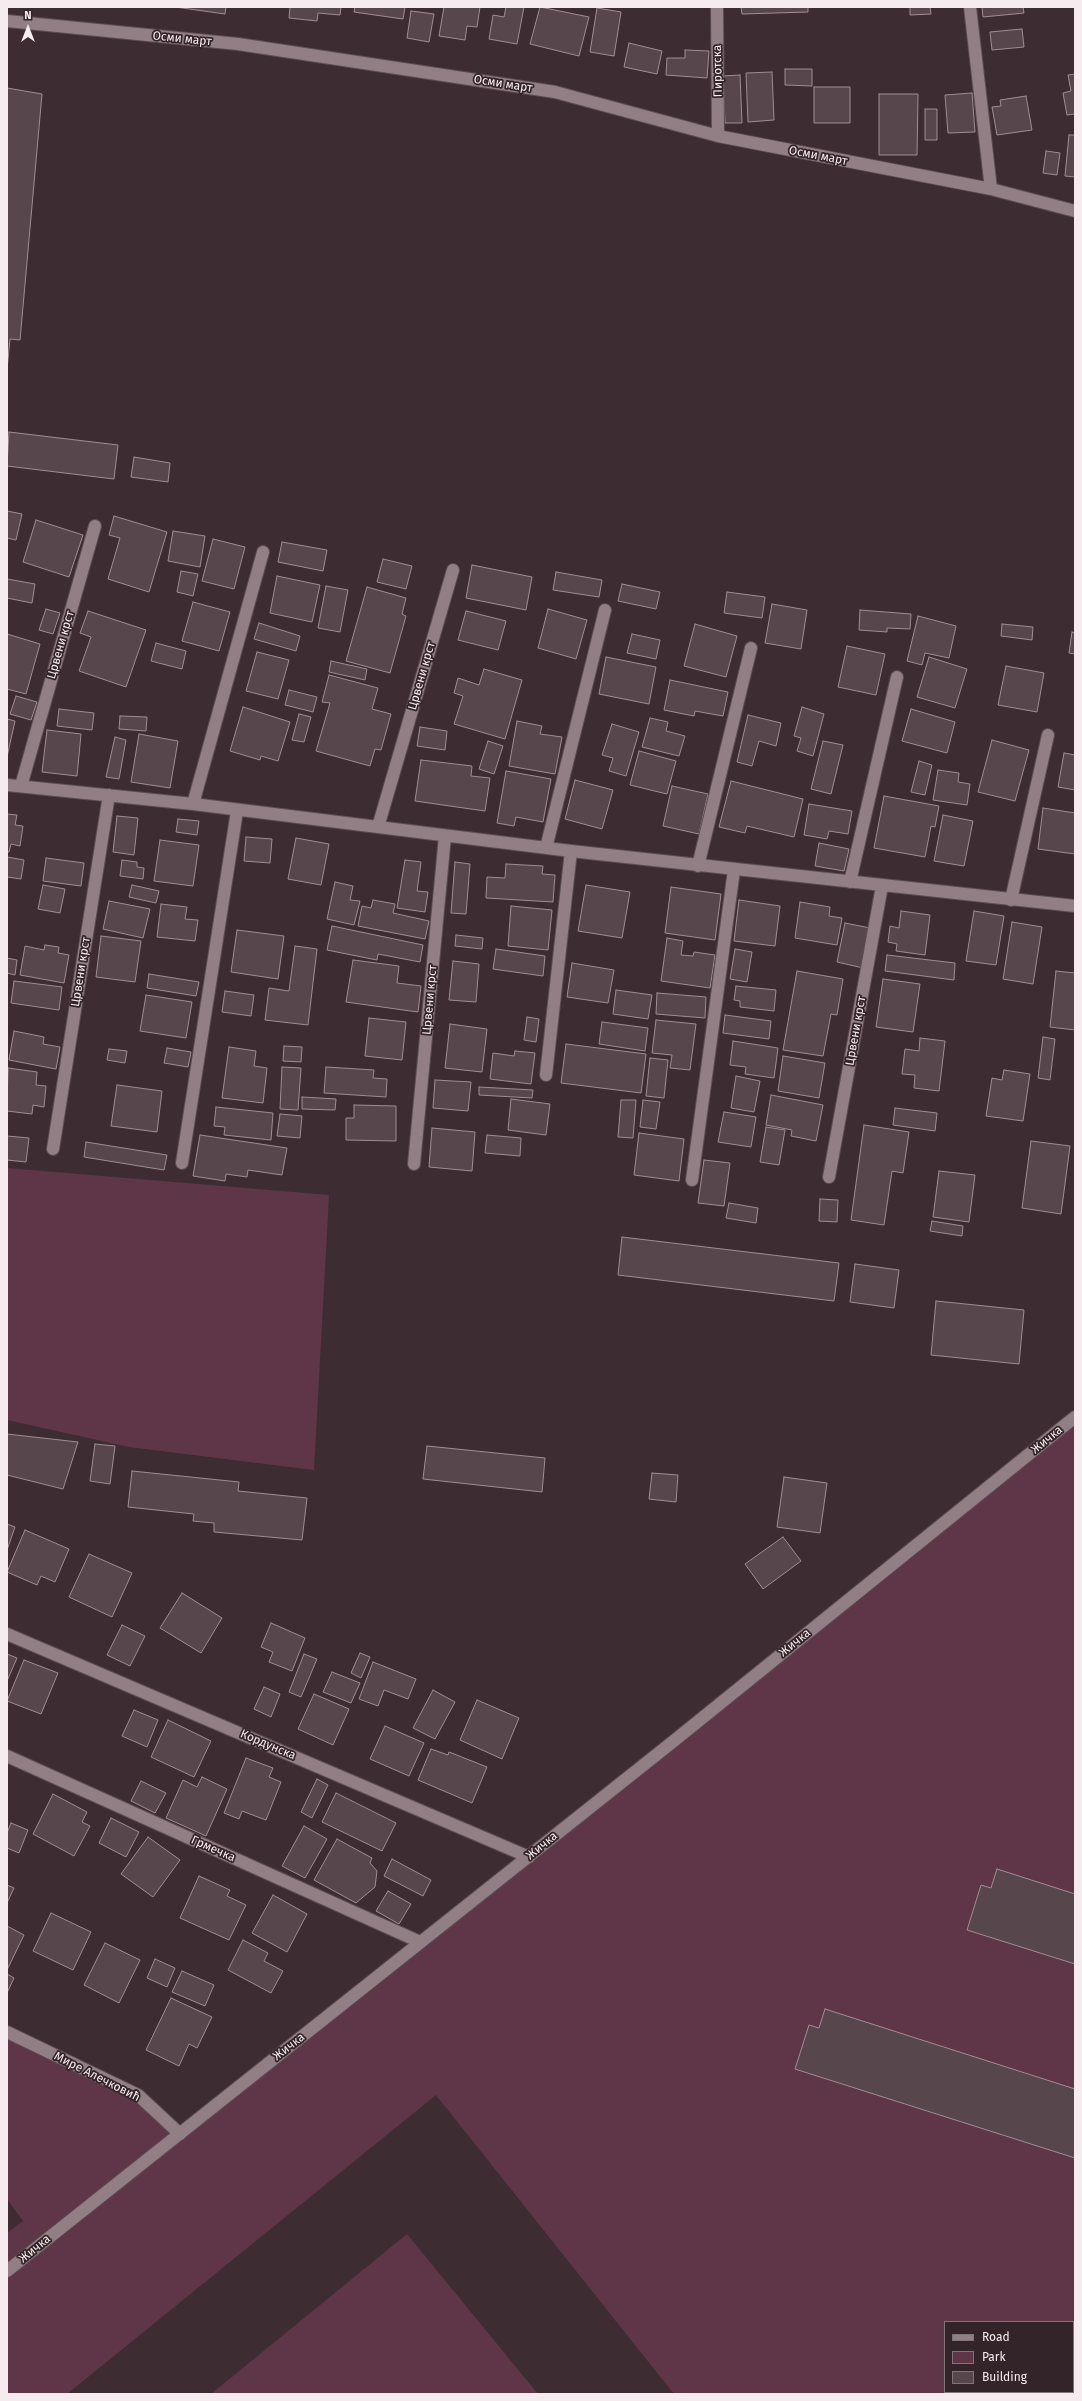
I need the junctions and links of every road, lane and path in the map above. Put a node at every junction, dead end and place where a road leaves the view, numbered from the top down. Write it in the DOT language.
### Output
graph roads {
  1 [pos="717,7"];
  2 [pos="970,7"];
  3 [pos="7,21"];
  4 [pos="718,136"];
  5 [pos="991,189"];
  6 [pos="1075,211"];
  7 [pos="94,526"];
  8 [pos="263,552"];
  9 [pos="453,570"];
  10 [pos="605,610"];
  11 [pos="751,648"];
  12 [pos="897,676"];
  13 [pos="1048,735"];
  14 [pos="7,784"];
  15 [pos="21,786"];
  16 [pos="109,795"];
  17 [pos="193,804"];
  18 [pos="237,811"];
  19 [pos="378,827"];
  20 [pos="445,836"];
  21 [pos="546,848"];
  22 [pos="571,852"];
  23 [pos="698,866"];
  24 [pos="734,870"];
  25 [pos="850,882"];
  26 [pos="882,886"];
  27 [pos="1011,900"];
  28 [pos="1075,906"];
  29 [pos="546,1075"];
  30 [pos="53,1149"];
  31 [pos="182,1163"];
  32 [pos="414,1164"];
  33 [pos="829,1177"];
  34 [pos="692,1180"];
  35 [pos="1075,1417"];
  36 [pos="7,1634"];
  37 [pos="7,1756"];
  38 [pos="529,1857"];
  39 [pos="420,1942"];
  40 [pos="7,2032"];
  41 [pos="180,2134"];
  42 [pos="7,2271"];
  1 -- 4 [label="street, Пиротска"];
  2 -- 5 [label="street"];
  3 -- 4 [label="street, Осми март"];
  4 -- 5 [label="street, Осми март"];
  5 -- 6 [label="street, Осми март"];
  7 -- 15 [label="street, Црвени крст"];
  8 -- 17 [label="street"];
  9 -- 19 [label="street, Црвени крст"];
  10 -- 21 [label="street"];
  11 -- 23 [label="street"];
  12 -- 25 [label="street"];
  13 -- 27 [label="street"];
  14 -- 15 [label="street"];
  15 -- 16 [label="street"];
  16 -- 17 [label="street"];
  16 -- 30 [label="street, Црвени крст"];
  17 -- 18 [label="street"];
  18 -- 19 [label="street"];
  18 -- 31 [label="street"];
  19 -- 20 [label="street"];
  20 -- 21 [label="street"];
  20 -- 32 [label="street, Црвени крст"];
  21 -- 22 [label="street"];
  22 -- 23 [label="street"];
  22 -- 29 [label="street"];
  23 -- 24 [label="street"];
  24 -- 25 [label="street"];
  24 -- 34 [label="street"];
  25 -- 26 [label="street"];
  26 -- 27 [label="street"];
  26 -- 33 [label="street, Црвени крст"];
  27 -- 28 [label="street"];
  35 -- 38 [label="street, Жичка"];
  36 -- 38 [label="street, Кордунска"];
  37 -- 39 [label="street, Грмечка"];
  38 -- 39 [label="street, Жичка"];
  39 -- 41 [label="street, Жичка"];
  40 -- 41 [label="street, Мире Алечковић"];
  41 -- 42 [label="street, Жичка"];
}
